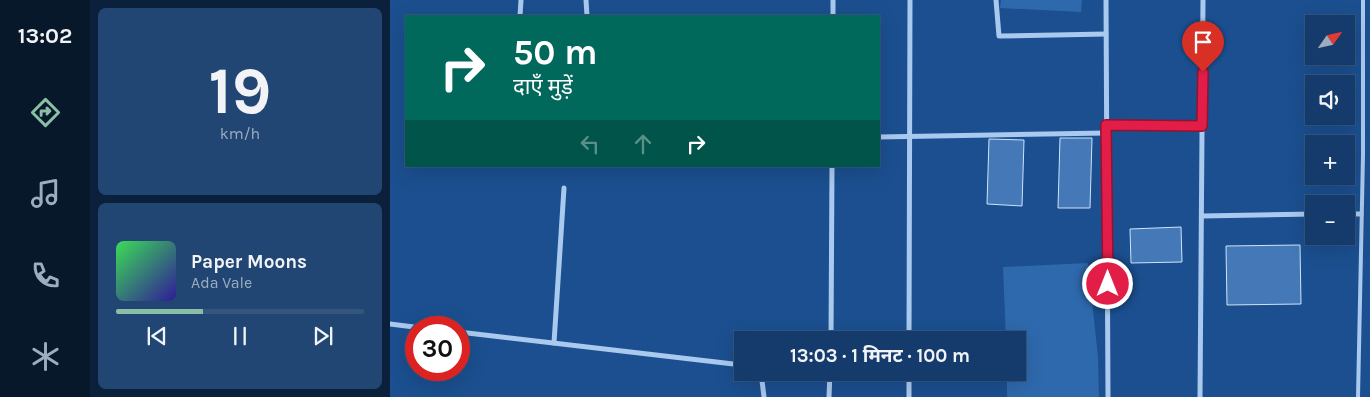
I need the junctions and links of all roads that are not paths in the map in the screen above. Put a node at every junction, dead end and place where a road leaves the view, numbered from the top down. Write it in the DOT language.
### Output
graph roads {
  1 [pos="521,0"];
  2 [pos="586,0"];
  3 [pos="833,0"];
  4 [pos="910,0"];
  5 [pos="996,0"];
  6 [pos="1106,0"];
  7 [pos="1203,0"];
  8 [pos="1363,0"];
  9 [pos="520,15"];
  10 [pos="587,15"];
  11 [pos="833,15"];
  12 [pos="1106,34"];
  13 [pos="1106,125"];
  14 [pos="1202,126"];
  15 [pos="1106,133"];
  16 [pos="880,137"];
  17 [pos="908,137"];
  18 [pos="832,167"];
  19 [pos="564,188"];
  20 [pos="1305,214"];
  21 [pos="1355,214"];
  22 [pos="1361,214"];
  23 [pos="1202,216"];
  24 [pos="390,324"];
  25 [pos="405,326"];
  26 [pos="831,331"];
  27 [pos="908,331"];
  28 [pos="470,333"];
  29 [pos="554,342"];
  30 [pos="734,364"];
  31 [pos="762,381"];
  32 [pos="830,381"];
  33 [pos="908,381"];
  34 [pos="764,397"];
  35 [pos="829,397"];
  36 [pos="908,397"];
  37 [pos="1108,397"];
  38 [pos="1200,397"];
  39 [pos="1358,397"];
  1 -- 9 [label="street"];
  2 -- 10 [label="street"];
  3 -- 11 [label="street"];
  4 -- 17 [label="street"];
  5 -- 12 [label="street"];
  6 -- 12 [label="street"];
  7 -- 14 [label="street"];
  8 -- 22 [label="lane"];
  12 -- 13 [label="street"];
  13 -- 14 [label="street"];
  13 -- 15 [label="street"];
  14 -- 23 [label="street"];
  15 -- 17 [label="street"];
  15 -- 37 [label="street"];
  16 -- 17 [label="street"];
  17 -- 27 [label="street"];
  18 -- 26 [label="street"];
  19 -- 29 [label="street"];
  20 -- 23 [label="street"];
  21 -- 22 [label="street"];
  22 -- 39 [label="lane"];
  23 -- 38 [label="street"];
  24 -- 25 [label="street"];
  28 -- 29 [label="street"];
  29 -- 30 [label="street"];
  31 -- 34 [label="street"];
  32 -- 35 [label="street"];
  33 -- 36 [label="street"];
}
